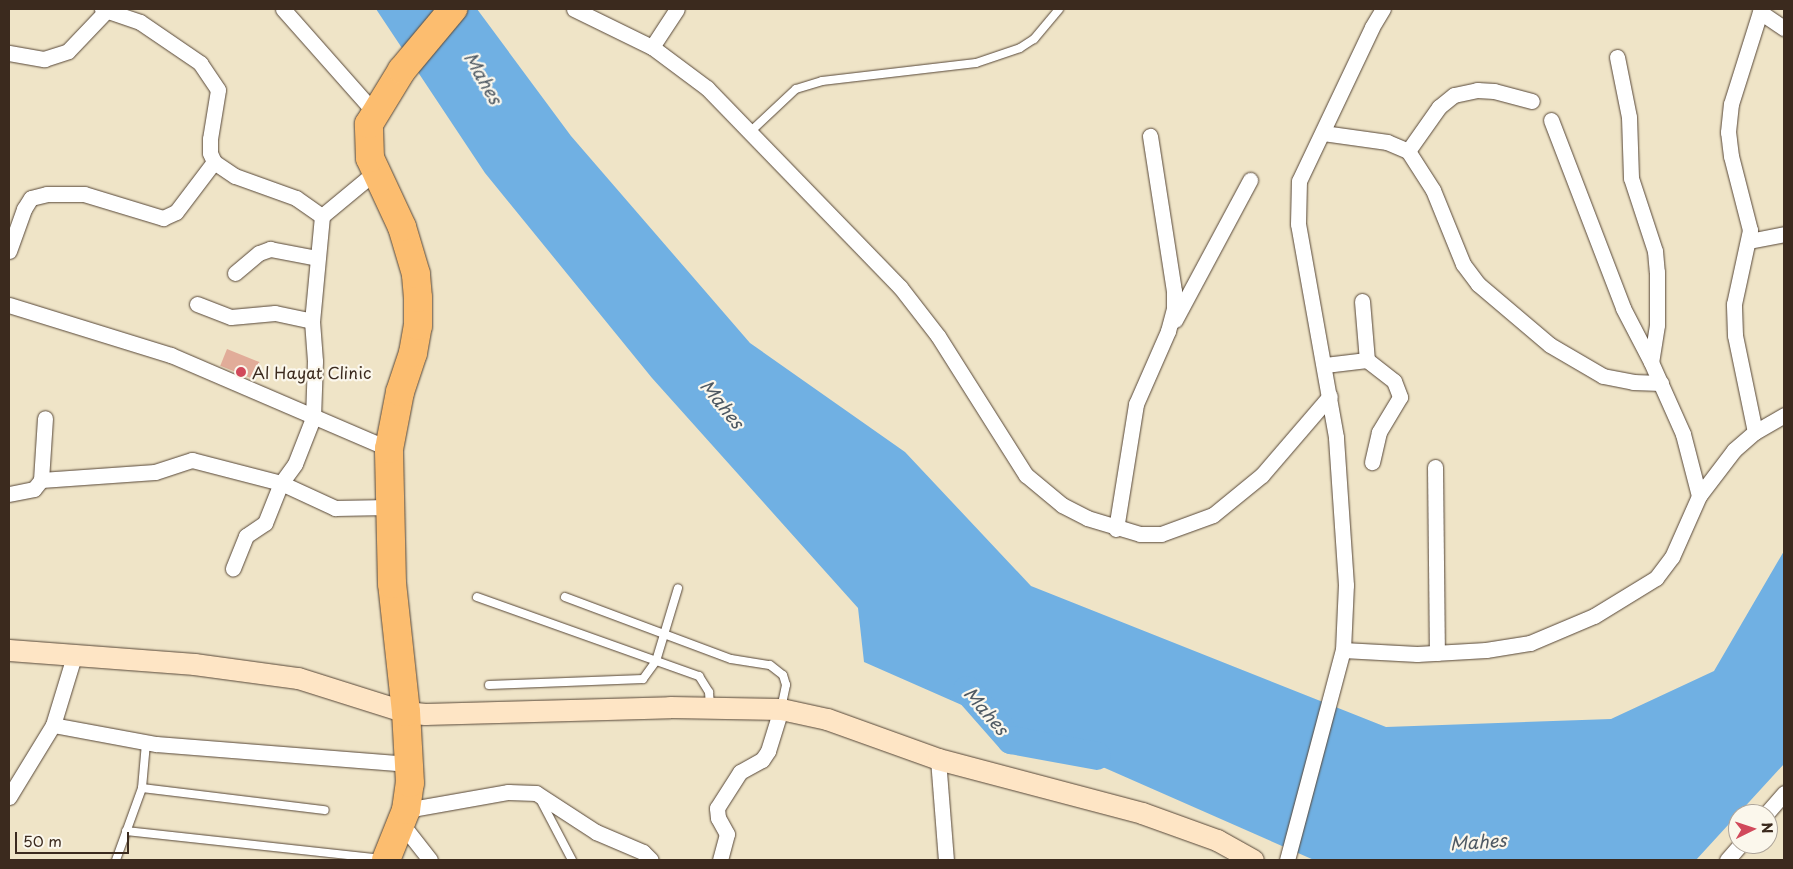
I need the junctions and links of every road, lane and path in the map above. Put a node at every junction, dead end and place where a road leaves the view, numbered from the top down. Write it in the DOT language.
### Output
graph roads {
  1 [pos="283,9"];
  2 [pos="454,9"];
  3 [pos="574,9"];
  4 [pos="677,9"];
  5 [pos="1059,9"];
  6 [pos="1383,9"];
  7 [pos="106,10"];
  8 [pos="1760,10"];
  9 [pos="1784,28"];
  10 [pos="652,47"];
  11 [pos="9,53"];
  12 [pos="1617,57"];
  13 [pos="1532,101"];
  14 [pos="374,112"];
  15 [pos="1551,120"];
  16 [pos="750,132"];
  17 [pos="1323,133"];
  18 [pos="1150,136"];
  19 [pos="1408,151"];
  20 [pos="214,162"];
  21 [pos="375,172"];
  22 [pos="1250,180"];
  23 [pos="322,216"];
  24 [pos="1784,234"];
  25 [pos="1748,241"];
  26 [pos="9,251"];
  27 [pos="317,258"];
  28 [pos="235,273"];
  29 [pos="1362,301"];
  30 [pos="197,304"];
  31 [pos="9,305"];
  32 [pos="312,321"];
  33 [pos="1168,331"];
  34 [pos="1367,360"];
  35 [pos="1651,362"];
  36 [pos="1325,365"];
  37 [pos="1661,382"];
  38 [pos="1330,396"];
  39 [pos="1784,415"];
  40 [pos="46,418"];
  41 [pos="312,418"];
  42 [pos="1755,432"];
  43 [pos="390,449"];
  44 [pos="1372,462"];
  45 [pos="1435,467"];
  46 [pos="41,480"];
  47 [pos="281,483"];
  48 [pos="9,494"];
  49 [pos="1699,496"];
  50 [pos="389,507"];
  51 [pos="1116,529"];
  52 [pos="233,569"];
  53 [pos="678,588"];
  54 [pos="477,597"];
  55 [pos="565,597"];
  56 [pos="664,633"];
  57 [pos="9,650"];
  58 [pos="1343,650"];
  59 [pos="75,653"];
  60 [pos="1437,653"];
  61 [pos="656,661"];
  62 [pos="489,685"];
  63 [pos="711,707"];
  64 [pos="780,709"];
  65 [pos="406,712"];
  66 [pos="53,725"];
  67 [pos="146,743"];
  68 [pos="938,759"];
  69 [pos="409,764"];
  70 [pos="15,778"];
  71 [pos="142,788"];
  72 [pos="536,793"];
  73 [pos="1784,793"];
  74 [pos="9,797"];
  75 [pos="1775,804"];
  76 [pos="325,810"];
  77 [pos="404,817"];
  78 [pos="126,831"];
  79 [pos="1288,857"];
  80 [pos="116,860"];
  81 [pos="386,860"];
  82 [pos="430,860"];
  83 [pos="572,860"];
  84 [pos="651,860"];
  85 [pos="720,860"];
  86 [pos="946,860"];
  87 [pos="1253,860"];
  1 -- 14 [label="street"];
  2 -- 14 [label="highway"];
  3 -- 10 [label="street"];
  4 -- 10 [label="street"];
  5 -- 16 [label="lane"];
  6 -- 17 [label="street"];
  7 -- 11 [label="street"];
  7 -- 20 [label="street"];
  8 -- 9 [label="street"];
  8 -- 25 [label="street"];
  10 -- 16 [label="street"];
  12 -- 35 [label="street"];
  13 -- 19 [label="street"];
  14 -- 21 [label="highway"];
  15 -- 35 [label="street"];
  16 -- 51 [label="street"];
  17 -- 19 [label="street"];
  17 -- 36 [label="street"];
  18 -- 33 [label="street"];
  19 -- 37 [label="street"];
  20 -- 23 [label="street"];
  20 -- 26 [label="street"];
  21 -- 23 [label="street"];
  21 -- 43 [label="highway"];
  22 -- 33 [label="street"];
  23 -- 27 [label="street"];
  24 -- 25 [label="street"];
  25 -- 42 [label="street"];
  27 -- 28 [label="street"];
  27 -- 32 [label="street"];
  29 -- 34 [label="street"];
  30 -- 32 [label="street"];
  31 -- 41 [label="street"];
  32 -- 41 [label="street"];
  33 -- 51 [label="street"];
  34 -- 36 [label="street"];
  34 -- 44 [label="street"];
  35 -- 37 [label="street"];
  36 -- 38 [label="street"];
  37 -- 49 [label="street"];
  38 -- 51 [label="street"];
  38 -- 58 [label="street"];
  39 -- 42 [label="street"];
  40 -- 46 [label="street"];
  41 -- 43 [label="street"];
  41 -- 47 [label="street"];
  42 -- 49 [label="street"];
  43 -- 50 [label="highway"];
  45 -- 60 [label="street"];
  46 -- 47 [label="street"];
  46 -- 48 [label="street"];
  47 -- 50 [label="street"];
  47 -- 52 [label="street"];
  49 -- 60 [label="street"];
  50 -- 65 [label="highway"];
  53 -- 56 [label="lane"];
  54 -- 61 [label="lane"];
  55 -- 56 [label="lane"];
  56 -- 61 [label="lane"];
  56 -- 64 [label="lane"];
  57 -- 59 [label="street"];
  58 -- 60 [label="street"];
  58 -- 79 [label="street"];
  59 -- 65 [label="street"];
  59 -- 66 [label="street"];
  61 -- 62 [label="lane"];
  61 -- 63 [label="lane"];
  63 -- 64 [label="street"];
  63 -- 65 [label="street"];
  64 -- 68 [label="street"];
  64 -- 85 [label="street"];
  65 -- 69 [label="highway"];
  66 -- 67 [label="street"];
  66 -- 70 [label="street"];
  67 -- 69 [label="street"];
  67 -- 71 [label="lane"];
  68 -- 86 [label="street"];
  68 -- 87 [label="street"];
  69 -- 77 [label="highway"];
  70 -- 74 [label="street"];
  71 -- 76 [label="lane"];
  71 -- 78 [label="lane"];
  72 -- 77 [label="street"];
  72 -- 83 [label="lane"];
  72 -- 84 [label="street"];
  73 -- 75 [label="street"];
  77 -- 81 [label="highway"];
  77 -- 82 [label="street"];
  78 -- 80 [label="lane"];
  78 -- 81 [label="lane"];
}
